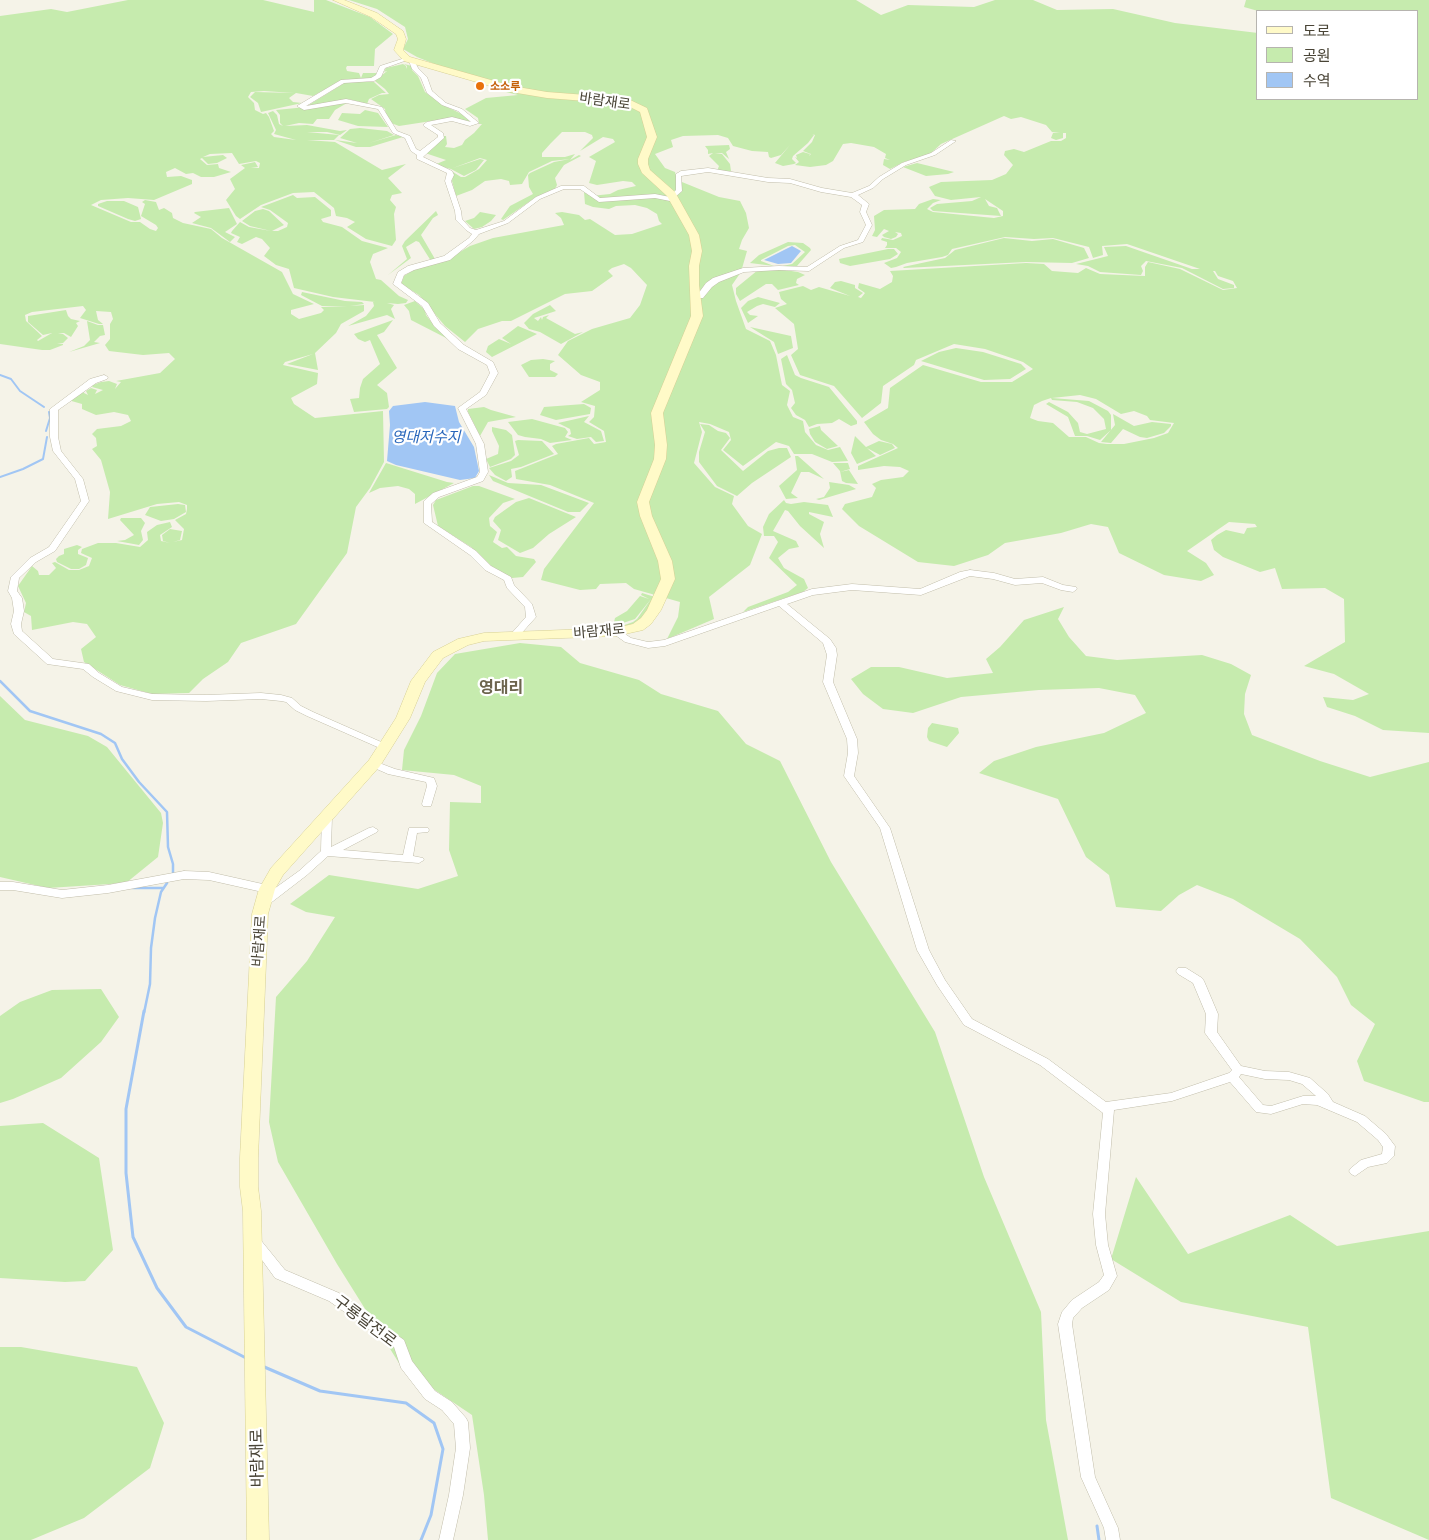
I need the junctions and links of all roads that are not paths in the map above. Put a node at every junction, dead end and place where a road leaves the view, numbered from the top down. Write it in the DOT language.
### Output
graph roads {
  1 [pos="337,0"];
  2 [pos="409,60"];
  3 [pos="953,141"];
  4 [pos="421,154"];
  5 [pos="853,195"];
  6 [pos="674,198"];
  7 [pos="476,233"];
  8 [pos="696,296"];
  9 [pos="104,377"];
  10 [pos="1073,589"];
  11 [pos="781,603"];
  12 [pos="616,632"];
  13 [pos="516,634"];
  14 [pos="385,747"];
  15 [pos="374,764"];
  16 [pos="428,804"];
  17 [pos="327,816"];
  18 [pos="373,830"];
  19 [pos="424,830"];
  20 [pos="328,852"];
  21 [pos="407,859"];
  22 [pos="419,860"];
  23 [pos="0,886"];
  24 [pos="268,889"];
  25 [pos="263,903"];
  26 [pos="1182,972"];
  27 [pos="1235,1073"];
  28 [pos="1329,1106"];
  29 [pos="1103,1107"];
  30 [pos="1355,1171"];
  31 [pos="252,1239"];
  32 [pos="258,1540"];
  33 [pos="446,1540"];
  34 [pos="1113,1540"];
  1 -- 2 [label="street"];
  2 -- 4 [label="street"];
  2 -- 4 [label="street"];
  2 -- 6 [label="street, 바람재로"];
  3 -- 5 [label="street"];
  4 -- 7 [label="street"];
  5 -- 6 [label="street"];
  5 -- 8 [label="street"];
  6 -- 7 [label="street"];
  6 -- 8 [label="street, 바람재로"];
  7 -- 13 [label="street"];
  8 -- 12 [label="street, 바람재로"];
  9 -- 14 [label="street"];
  10 -- 11 [label="street"];
  11 -- 12 [label="street"];
  11 -- 29 [label="street"];
  12 -- 13 [label="street, 바람재로"];
  13 -- 14 [label="street, 바람재로"];
  14 -- 15 [label="street, 바람재로"];
  15 -- 16 [label="street"];
  15 -- 17 [label="street, 바람재로"];
  17 -- 20 [label="street"];
  17 -- 24 [label="street, 바람재로"];
  18 -- 20 [label="street"];
  19 -- 21 [label="street"];
  20 -- 21 [label="street"];
  20 -- 25 [label="street"];
  21 -- 22 [label="street"];
  23 -- 24 [label="street"];
  24 -- 25 [label="street, 바람재로"];
  25 -- 31 [label="street, 바람재로"];
  26 -- 27 [label="street"];
  27 -- 28 [label="street"];
  27 -- 28 [label="street"];
  27 -- 29 [label="street"];
  28 -- 30 [label="street"];
  29 -- 34 [label="street"];
  31 -- 32 [label="street, 바람재로"];
  31 -- 33 [label="street, 구룡달전로"];
}
